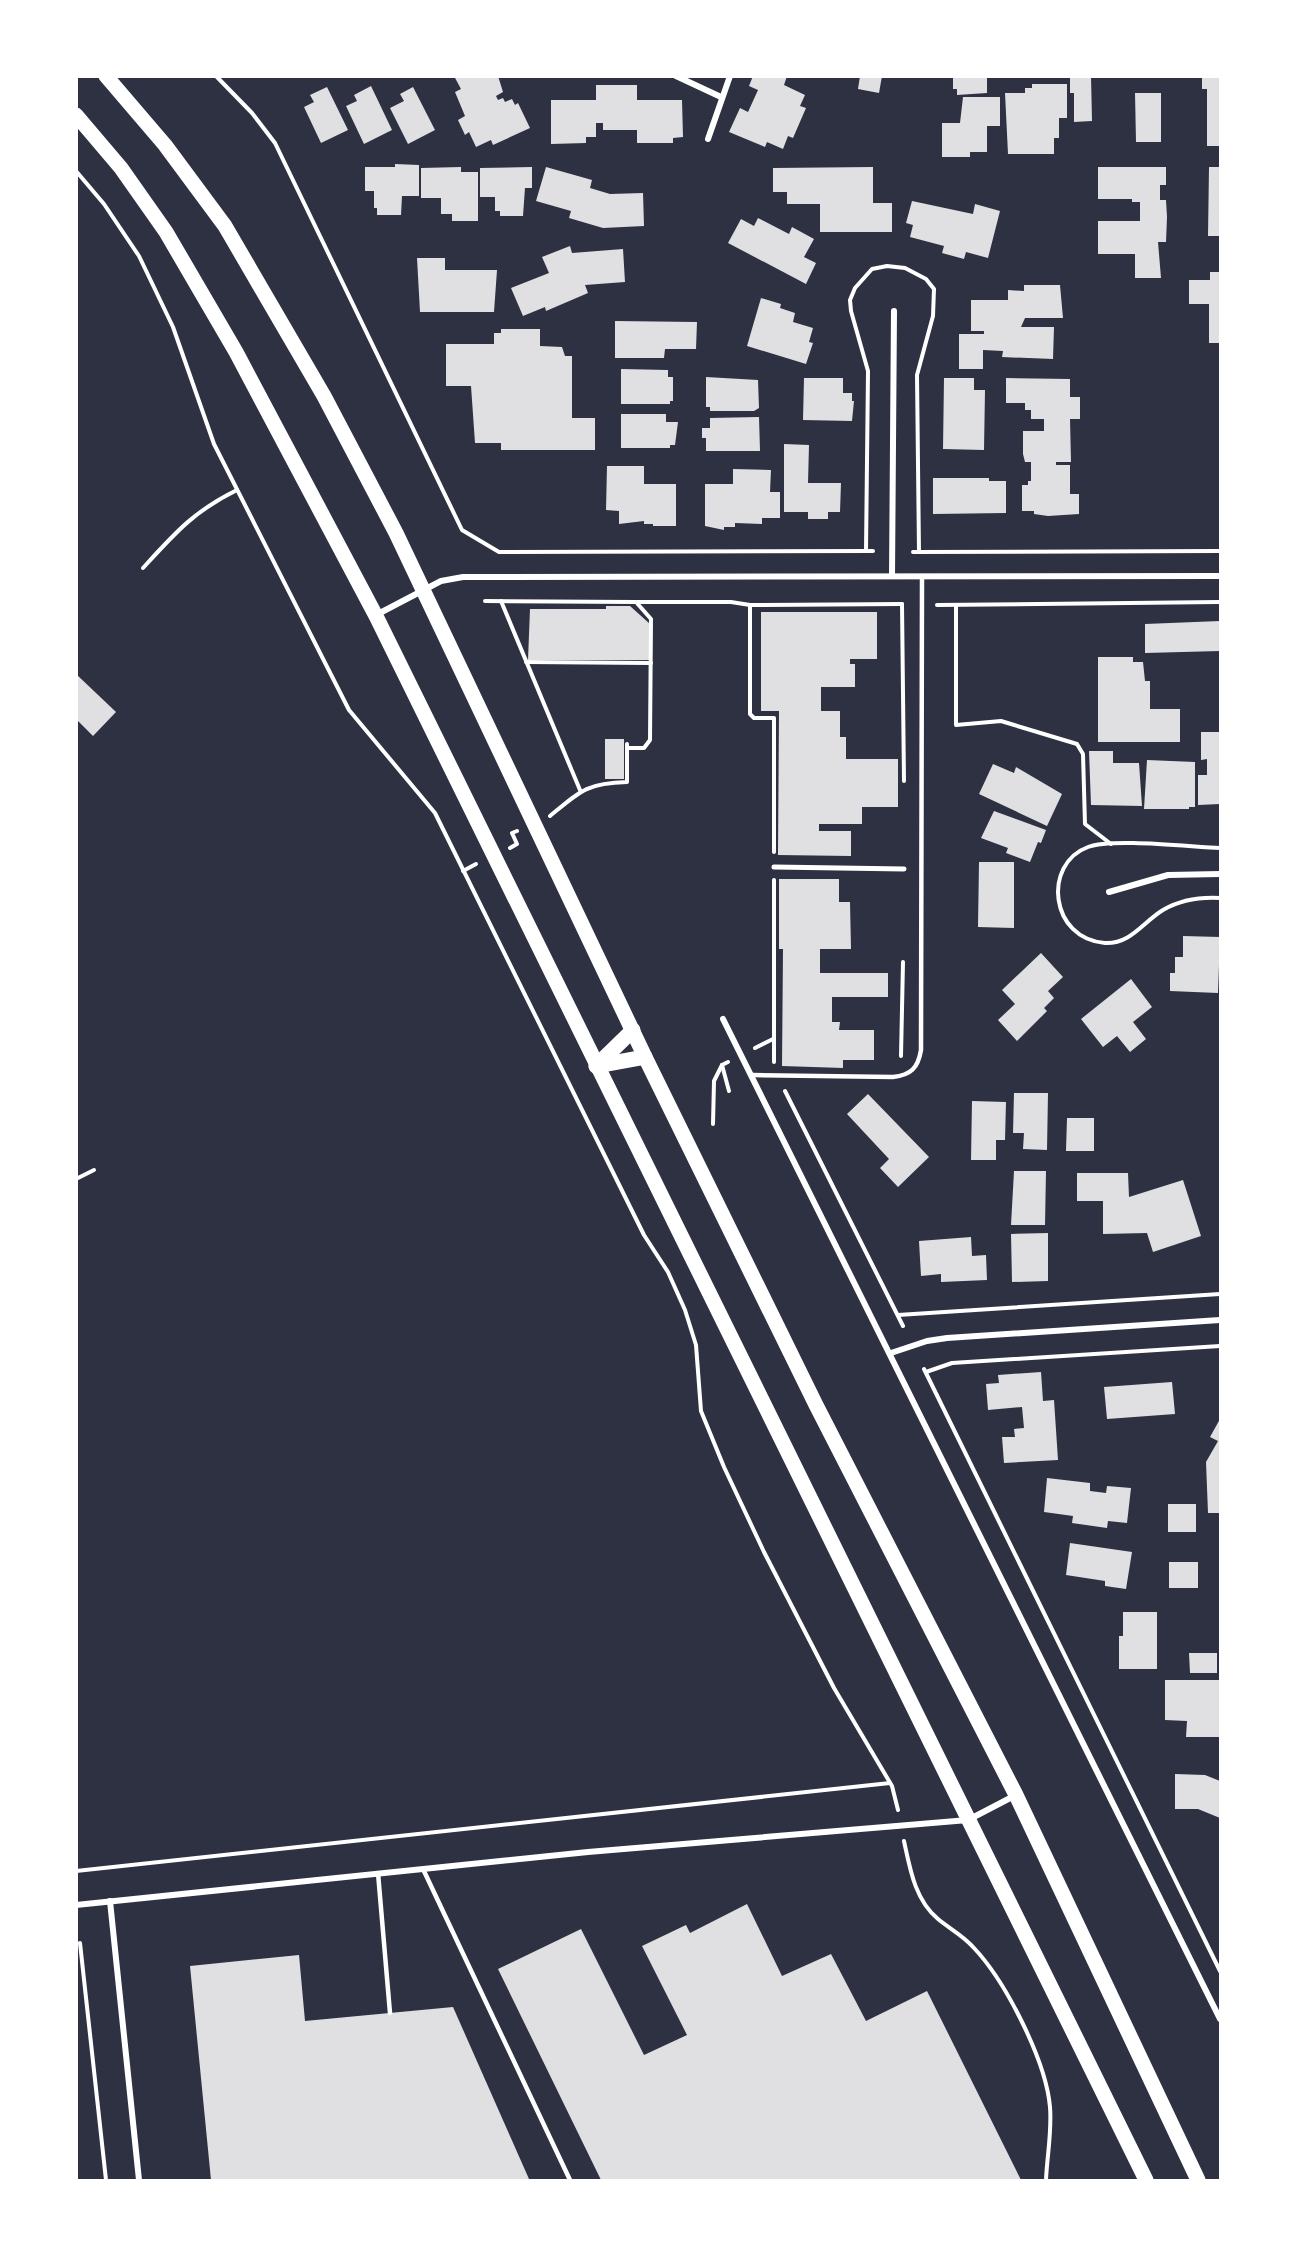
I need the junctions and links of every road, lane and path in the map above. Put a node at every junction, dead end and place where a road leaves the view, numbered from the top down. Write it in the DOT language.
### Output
graph roads {
  1 [pos="106,76"];
  2 [pos="216,76"];
  3 [pos="676,76"];
  4 [pos="730,76"];
  5 [pos="721,97"];
  6 [pos="76,115"];
  7 [pos="708,139"];
  8 [pos="76,171"];
  9 [pos="894,311"];
  10 [pos="237,490"];
  11 [pos="873,551"];
  12 [pos="1221,551"];
  13 [pos="913,552"];
  14 [pos="143,568"];
  15 [pos="892,576"];
  16 [pos="922,576"];
  17 [pos="1221,576"];
  18 [pos="424,590"];
  19 [pos="485,601"];
  20 [pos="501,601"];
  21 [pos="636,602"];
  22 [pos="1221,602"];
  23 [pos="750,605"];
  24 [pos="937,605"];
  25 [pos="956,605"];
  26 [pos="376,616"];
  27 [pos="526,662"];
  28 [pos="651,663"];
  29 [pos="904,788"];
  30 [pos="580,790"];
  31 [pos="550,816"];
  32 [pos="522,828"];
  33 [pos="1112,844"];
  34 [pos="510,848"];
  35 [pos="481,862"];
  36 [pos="774,867"];
  37 [pos="904,869"];
  38 [pos="463,871"];
  39 [pos="1221,874"];
  40 [pos="1109,892"];
  41 [pos="903,961"];
  42 [pos="723,1019"];
  43 [pos="633,1030"];
  44 [pos="773,1039"];
  45 [pos="753,1049"];
  46 [pos="645,1057"];
  47 [pos="732,1060"];
  48 [pos="722,1065"];
  49 [pos="596,1066"];
  50 [pos="774,1066"];
  51 [pos="753,1075"];
  52 [pos="893,1077"];
  53 [pos="783,1085"];
  54 [pos="729,1091"];
  55 [pos="713,1124"];
  56 [pos="94,1170"];
  57 [pos="76,1179"];
  58 [pos="1221,1294"];
  59 [pos="898,1315"];
  60 [pos="1221,1320"];
  61 [pos="903,1326"];
  62 [pos="1221,1346"];
  63 [pos="891,1353"];
  64 [pos="890,1783"];
  65 [pos="894,1793"];
  66 [pos="1016,1795"];
  67 [pos="968,1820"];
  68 [pos="907,1854"];
  69 [pos="423,1869"];
  70 [pos="76,1871"];
  71 [pos="378,1874"];
  72 [pos="110,1901"];
  73 [pos="76,1905"];
  74 [pos="80,1943"];
  75 [pos="1221,1971"];
  76 [pos="390,2013"];
  77 [pos="1221,2019"];
  78 [pos="106,2181"];
  79 [pos="139,2181"];
  80 [pos="570,2181"];
  81 [pos="1046,2181"];
  82 [pos="1146,2181"];
  83 [pos="1198,2181"];
  1 -- 18 [label="main road"];
  2 -- 11 [label="path"];
  3 -- 5 [label="street"];
  4 -- 5 [label="street"];
  5 -- 7 [label="street"];
  6 -- 26 [label="main road"];
  8 -- 10 [label="path"];
  9 -- 15 [label="street"];
  10 -- 14 [label="path"];
  10 -- 38 [label="path"];
  12 -- 13 [label="path"];
  15 -- 16 [label="street"];
  15 -- 18 [label="street"];
  16 -- 17 [label="street"];
  16 -- 52 [label="lane"];
  18 -- 26 [label="street"];
  18 -- 43 [label="main road"];
  19 -- 20 [label="path"];
  20 -- 21 [label="path"];
  20 -- 27 [label="path"];
  21 -- 23 [label="path"];
  21 -- 28 [label="path"];
  22 -- 25 [label="path"];
  23 -- 29 [label="path"];
  23 -- 36 [label="path"];
  24 -- 25 [label="path"];
  25 -- 33 [label="path"];
  26 -- 49 [label="main road"];
  27 -- 28 [label="path"];
  27 -- 30 [label="path"];
  28 -- 30 [label="path"];
  30 -- 31 [label="path"];
  32 -- 34 [label="path"];
  35 -- 38 [label="path"];
  36 -- 37 [label="street"];
  36 -- 44 [label="path"];
  38 -- 64 [label="path"];
  39 -- 40 [label="street"];
  41 -- 52 [label="path"];
  42 -- 51 [label="street"];
  43 -- 46 [label="main road"];
  43 -- 49 [label="main road"];
  44 -- 45 [label="path"];
  44 -- 50 [label="path"];
  46 -- 49 [label="main road"];
  46 -- 66 [label="main road"];
  47 -- 48 [label="path"];
  48 -- 54 [label="path"];
  48 -- 55 [label="path"];
  49 -- 67 [label="main road"];
  51 -- 52 [label="lane"];
  51 -- 63 [label="street"];
  53 -- 59 [label="path"];
  56 -- 57 [label="path"];
  58 -- 59 [label="path"];
  59 -- 61 [label="path"];
  60 -- 63 [label="street"];
  62 -- 75 [label="path"];
  63 -- 77 [label="street"];
  64 -- 65 [label="path"];
  64 -- 70 [label="path"];
  66 -- 67 [label="street"];
  66 -- 83 [label="main road"];
  67 -- 69 [label="street"];
  67 -- 82 [label="main road"];
  68 -- 81 [label="path"];
  69 -- 71 [label="street"];
  69 -- 80 [label="lane"];
  71 -- 72 [label="street"];
  71 -- 76 [label="lane"];
  72 -- 73 [label="street"];
  72 -- 79 [label="street"];
  74 -- 78 [label="path"];
}
